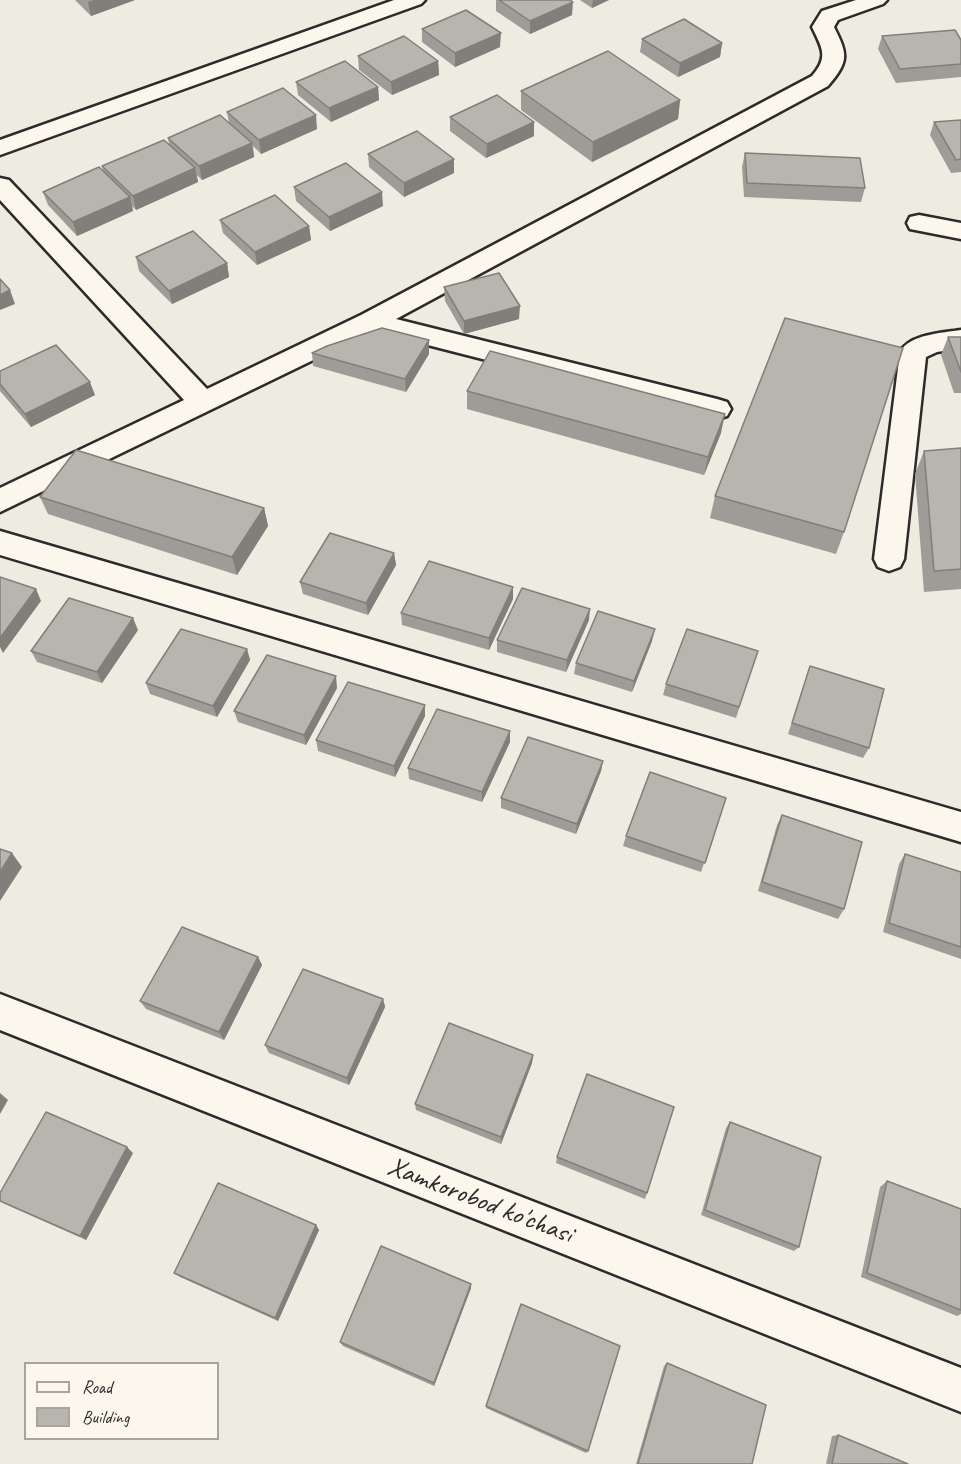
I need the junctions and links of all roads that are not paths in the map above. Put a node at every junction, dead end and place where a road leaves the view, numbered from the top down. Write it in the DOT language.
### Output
graph roads {
  1 [pos="414,0"];
  2 [pos="876,0"];
  3 [pos="0,148"];
  4 [pos="0,185"];
  5 [pos="919,223"];
  6 [pos="961,231"];
  7 [pos="370,321"];
  8 [pos="961,339"];
  9 [pos="202,401"];
  10 [pos="717,409"];
  11 [pos="0,501"];
  12 [pos="0,543"];
  13 [pos="889,559"];
  14 [pos="961,827"];
  15 [pos="0,1012"];
  16 [pos="961,1390"];
  1 -- 3 [label="street"];
  2 -- 7 [label="street"];
  4 -- 9 [label="street"];
  5 -- 6 [label="street"];
  7 -- 9 [label="street"];
  7 -- 10 [label="street"];
  8 -- 13 [label="street"];
  9 -- 11 [label="street"];
  12 -- 14 [label="street"];
  15 -- 16 [label="street, Xamkorobod ko'chasi"];
}
